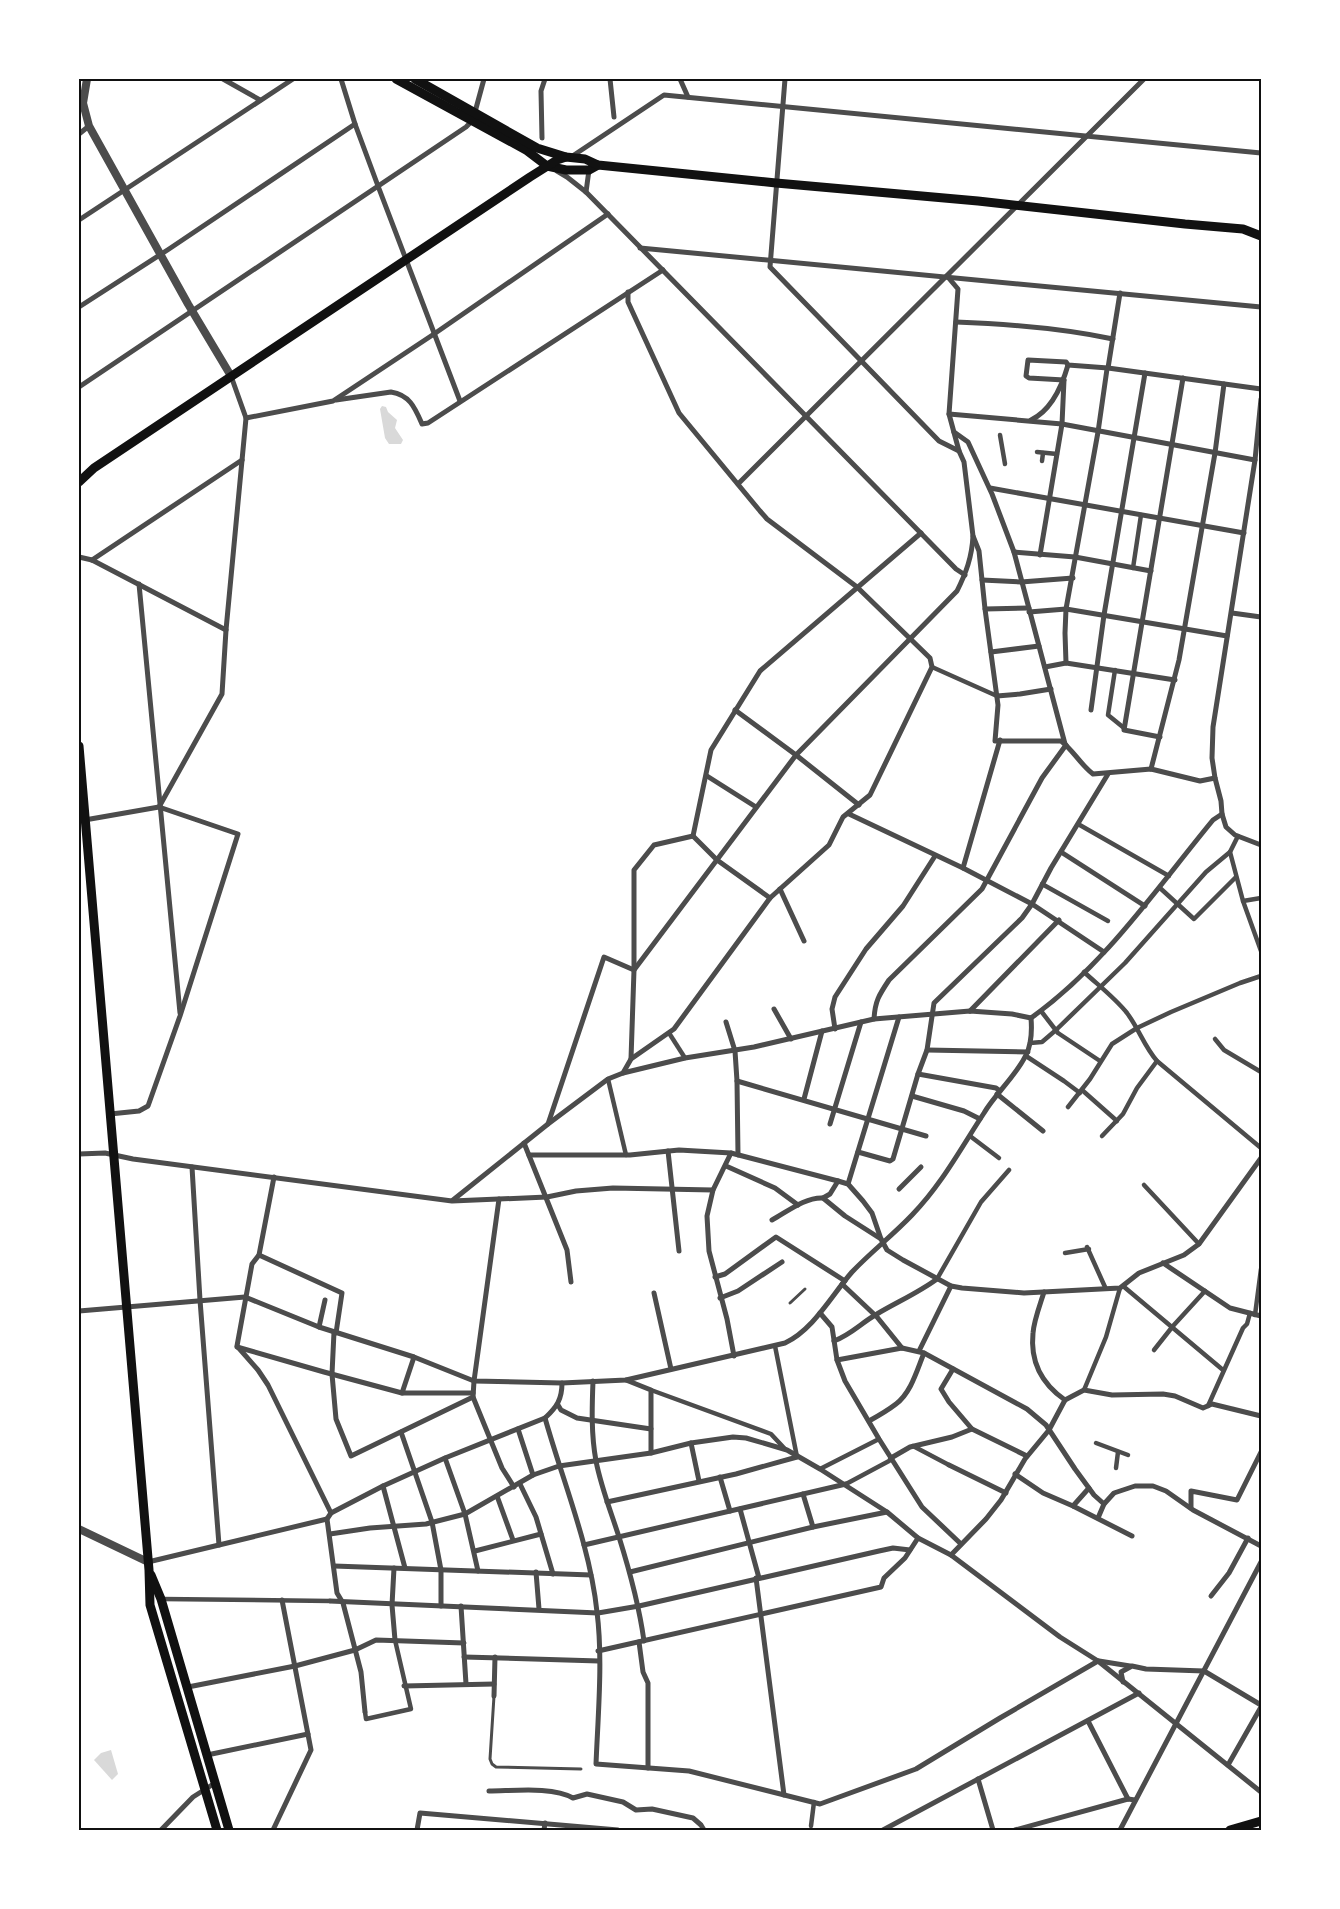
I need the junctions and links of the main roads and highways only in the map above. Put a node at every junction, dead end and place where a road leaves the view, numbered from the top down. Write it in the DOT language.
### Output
graph roads {
  1 [pos="396,79"];
  2 [pos="415,79"];
  3 [pos="474,117"];
  4 [pos="569,157"];
  5 [pos="598,165"];
  6 [pos="547,166"];
  7 [pos="1261,236"];
  8 [pos="94,468"];
  9 [pos="79,475"];
  10 [pos="79,482"];
  11 [pos="79,746"];
  12 [pos="82,821"];
  13 [pos="148,1566"];
  14 [pos="1261,1821"];
  15 [pos="217,1830"];
  16 [pos="229,1830"];
  17 [pos="1230,1830"];
  1 -- 3 [label="main road"];
  2 -- 3 [label="main road"];
  3 -- 4 [label="main road"];
  3 -- 6 [label="main road"];
  4 -- 5 [label="main road"];
  4 -- 6 [label="main road"];
  5 -- 6 [label="main road"];
  5 -- 7 [label="main road"];
  6 -- 8 [label="main road"];
  8 -- 9 [label="main road"];
  8 -- 10 [label="main road"];
  11 -- 12 [label="main road"];
  12 -- 13 [label="main road"];
  13 -- 15 [label="main road"];
  13 -- 16 [label="main road"];
  14 -- 17 [label="main road"];
}
